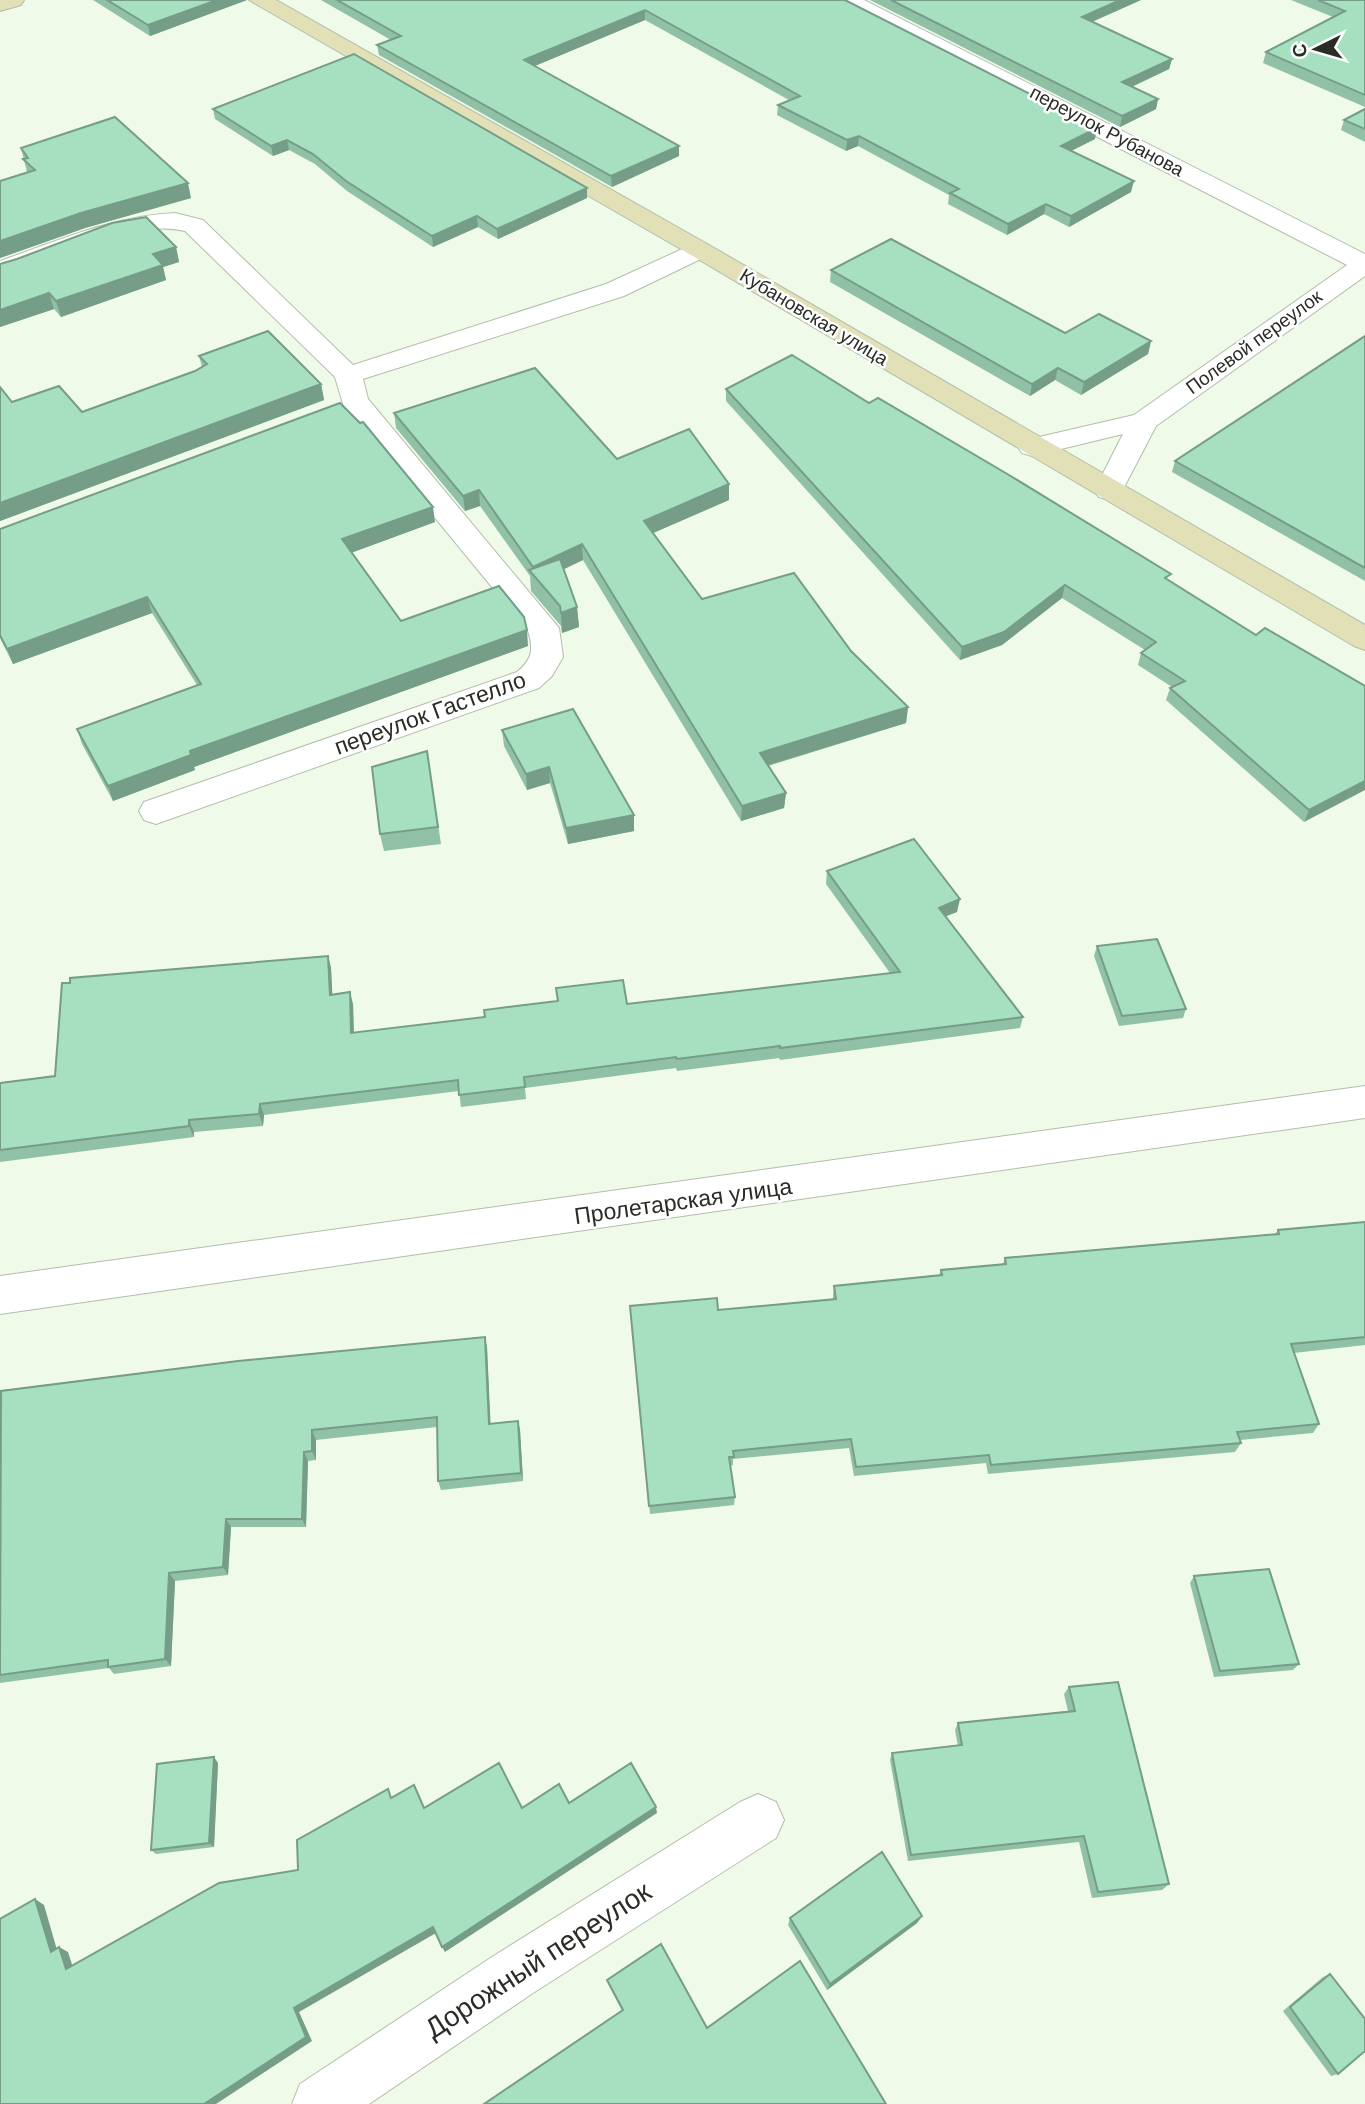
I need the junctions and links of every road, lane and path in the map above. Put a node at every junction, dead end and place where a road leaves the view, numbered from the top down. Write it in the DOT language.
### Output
graph roads {
  1 [pos="13,0"];
  2 [pos="260,0"];
  3 [pos="848,0"];
  4 [pos="0,5"];
  5 [pos="700,250"];
  6 [pos="1365,264"];
  7 [pos="0,270"];
  8 [pos="344,395"];
  9 [pos="1144,421"];
  10 [pos="1032,447"];
  11 [pos="1109,491"];
  12 [pos="1365,639"];
  13 [pos="156,811"];
  14 [pos="1365,1102"];
  15 [pos="0,1295"];
  16 [pos="758,1820"];
  17 [pos="320,2104"];
  1 -- 4 [label="street"];
  2 -- 5 [label="street, Кубановская улица"];
  3 -- 6 [label="street, переулок Рубанова"];
  5 -- 8 [label="street"];
  5 -- 10 [label="street, Кубановская улица"];
  6 -- 9 [label="street, Полевой переулок"];
  7 -- 8 [label="street, переулок Гастелло"];
  8 -- 13 [label="street, переулок Гастелло"];
  9 -- 10 [label="street, Полевой переулок"];
  9 -- 11 [label="street, Полевой переулок"];
  10 -- 11 [label="street, Кубановская улица"];
  11 -- 12 [label="street, Кубановская улица"];
  14 -- 15 [label="street, Пролетарская улица"];
  16 -- 17 [label="street, Дорожный переулок"];
}
